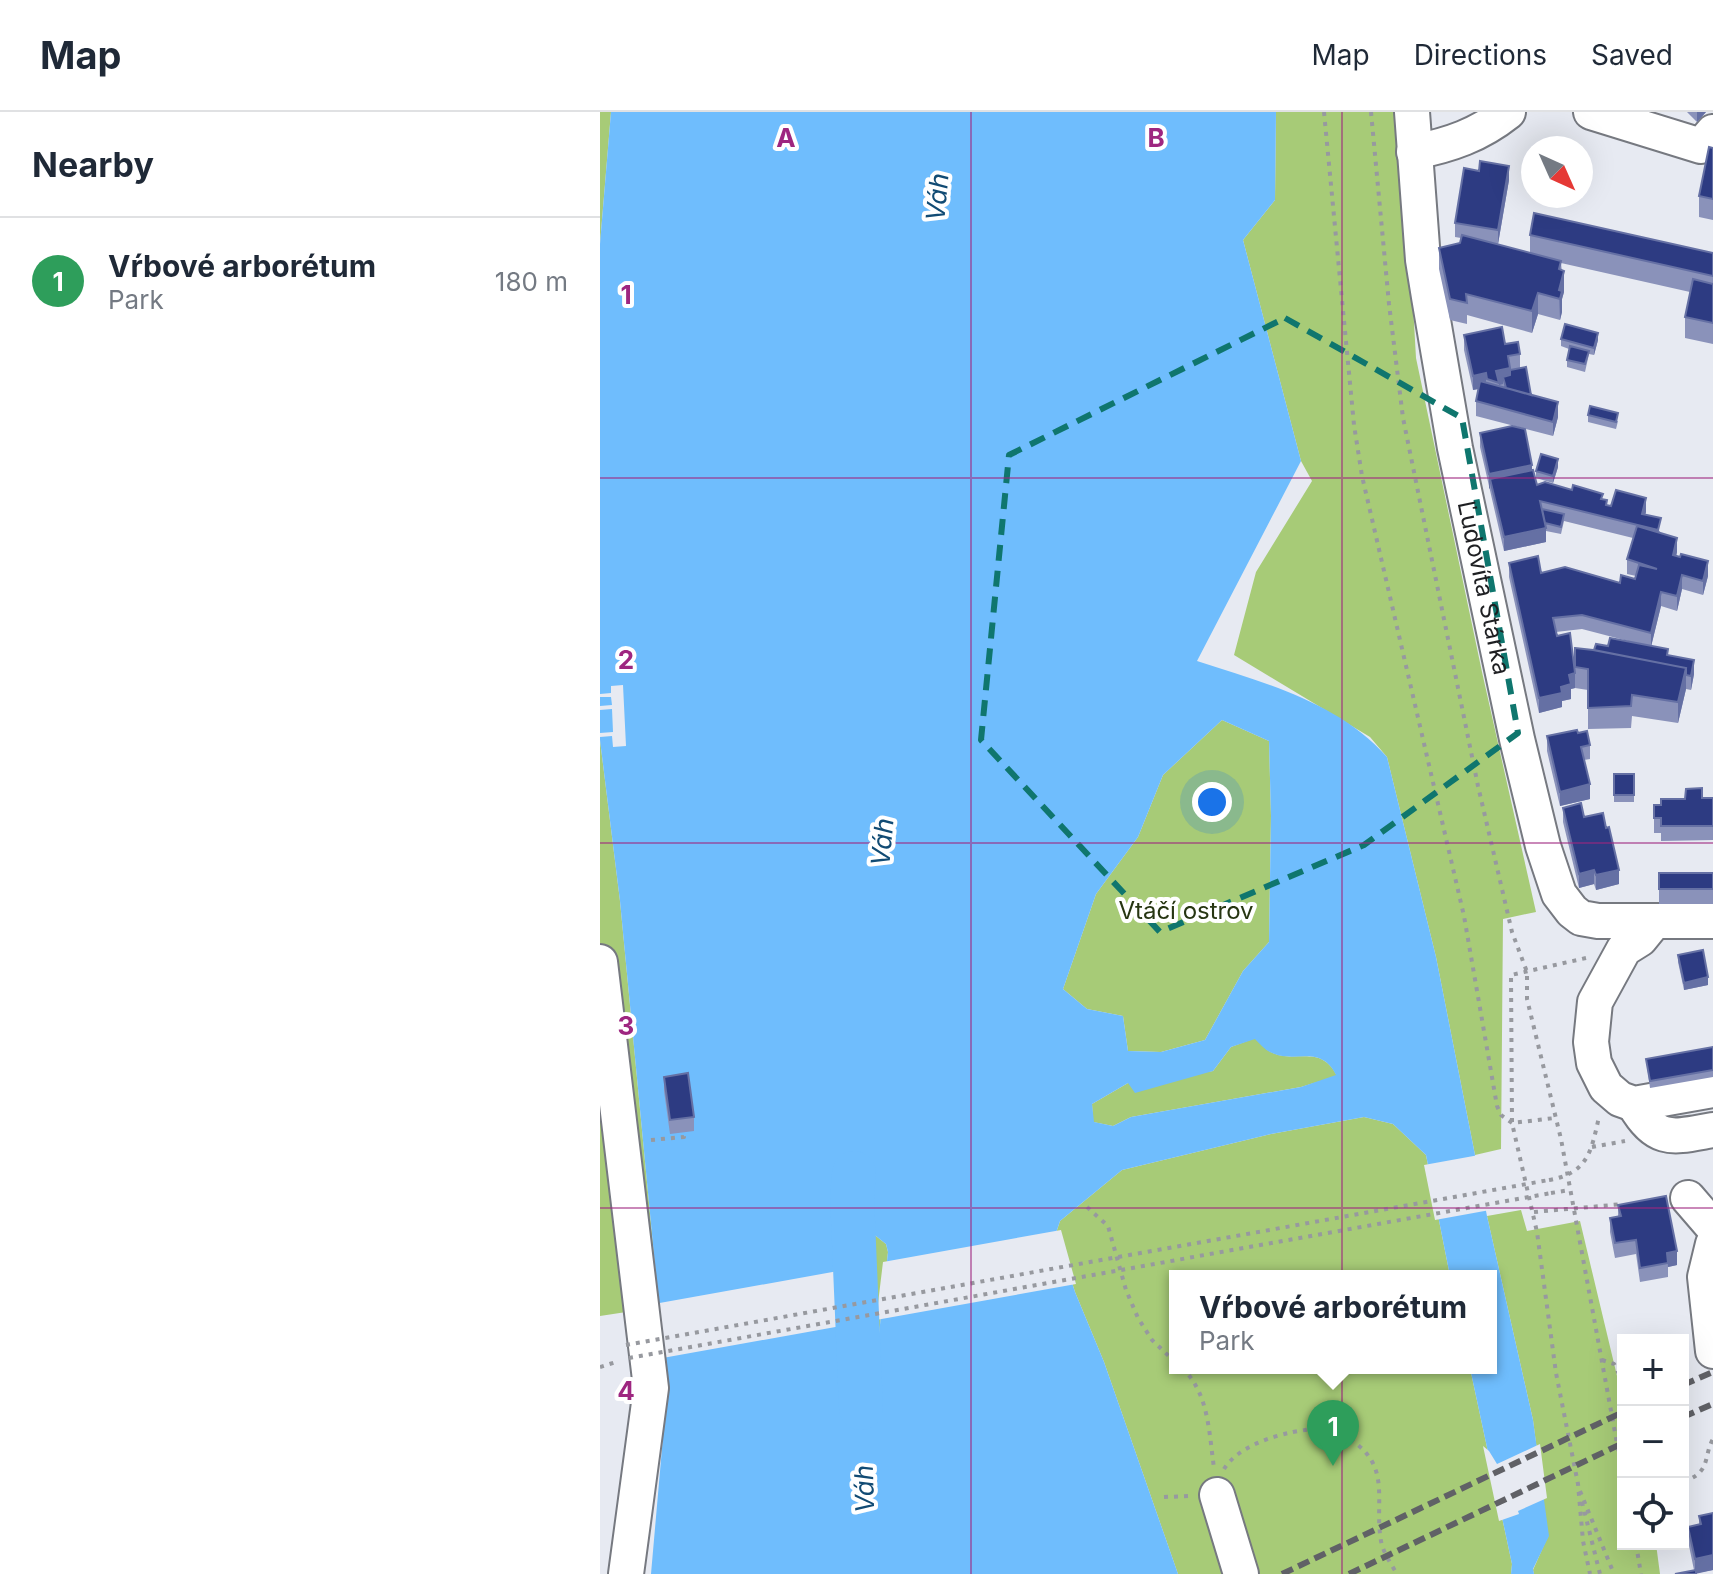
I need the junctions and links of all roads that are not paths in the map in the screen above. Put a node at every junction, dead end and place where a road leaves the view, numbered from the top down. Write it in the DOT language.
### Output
graph roads {
  1 [pos="1412,112"];
  2 [pos="1508,112"];
  3 [pos="1591,112"];
  4 [pos="1629,116"];
  5 [pos="1713,132"];
  6 [pos="1414,152"];
  7 [pos="1713,921"];
  8 [pos="1653,923"];
  9 [pos="600,962"];
  10 [pos="1713,1090"];
  11 [pos="1620,1096"];
  12 [pos="1713,1130"];
  13 [pos="1688,1198"];
  14 [pos="1713,1227"];
  15 [pos="1713,1244"];
  16 [pos="1713,1351"];
  17 [pos="1217,1495"];
  18 [pos="626,1574"];
  19 [pos="1241,1574"];
  1 -- 6 [label="street, Ľudovíta Stárka"];
  2 -- 6 [label="street"];
  3 -- 4 [label="street"];
  4 -- 5 [label="street"];
  6 -- 8 [label="street, Ľudovíta Stárka"];
  7 -- 8 [label="street, Ľudovíta Stárka"];
  8 -- 11 [label="street"];
  9 -- 18 [label="street"];
  10 -- 11 [label="street"];
  11 -- 12 [label="street"];
  13 -- 14 [label="street"];
  15 -- 16 [label="street"];
  17 -- 19 [label="street"];
}
